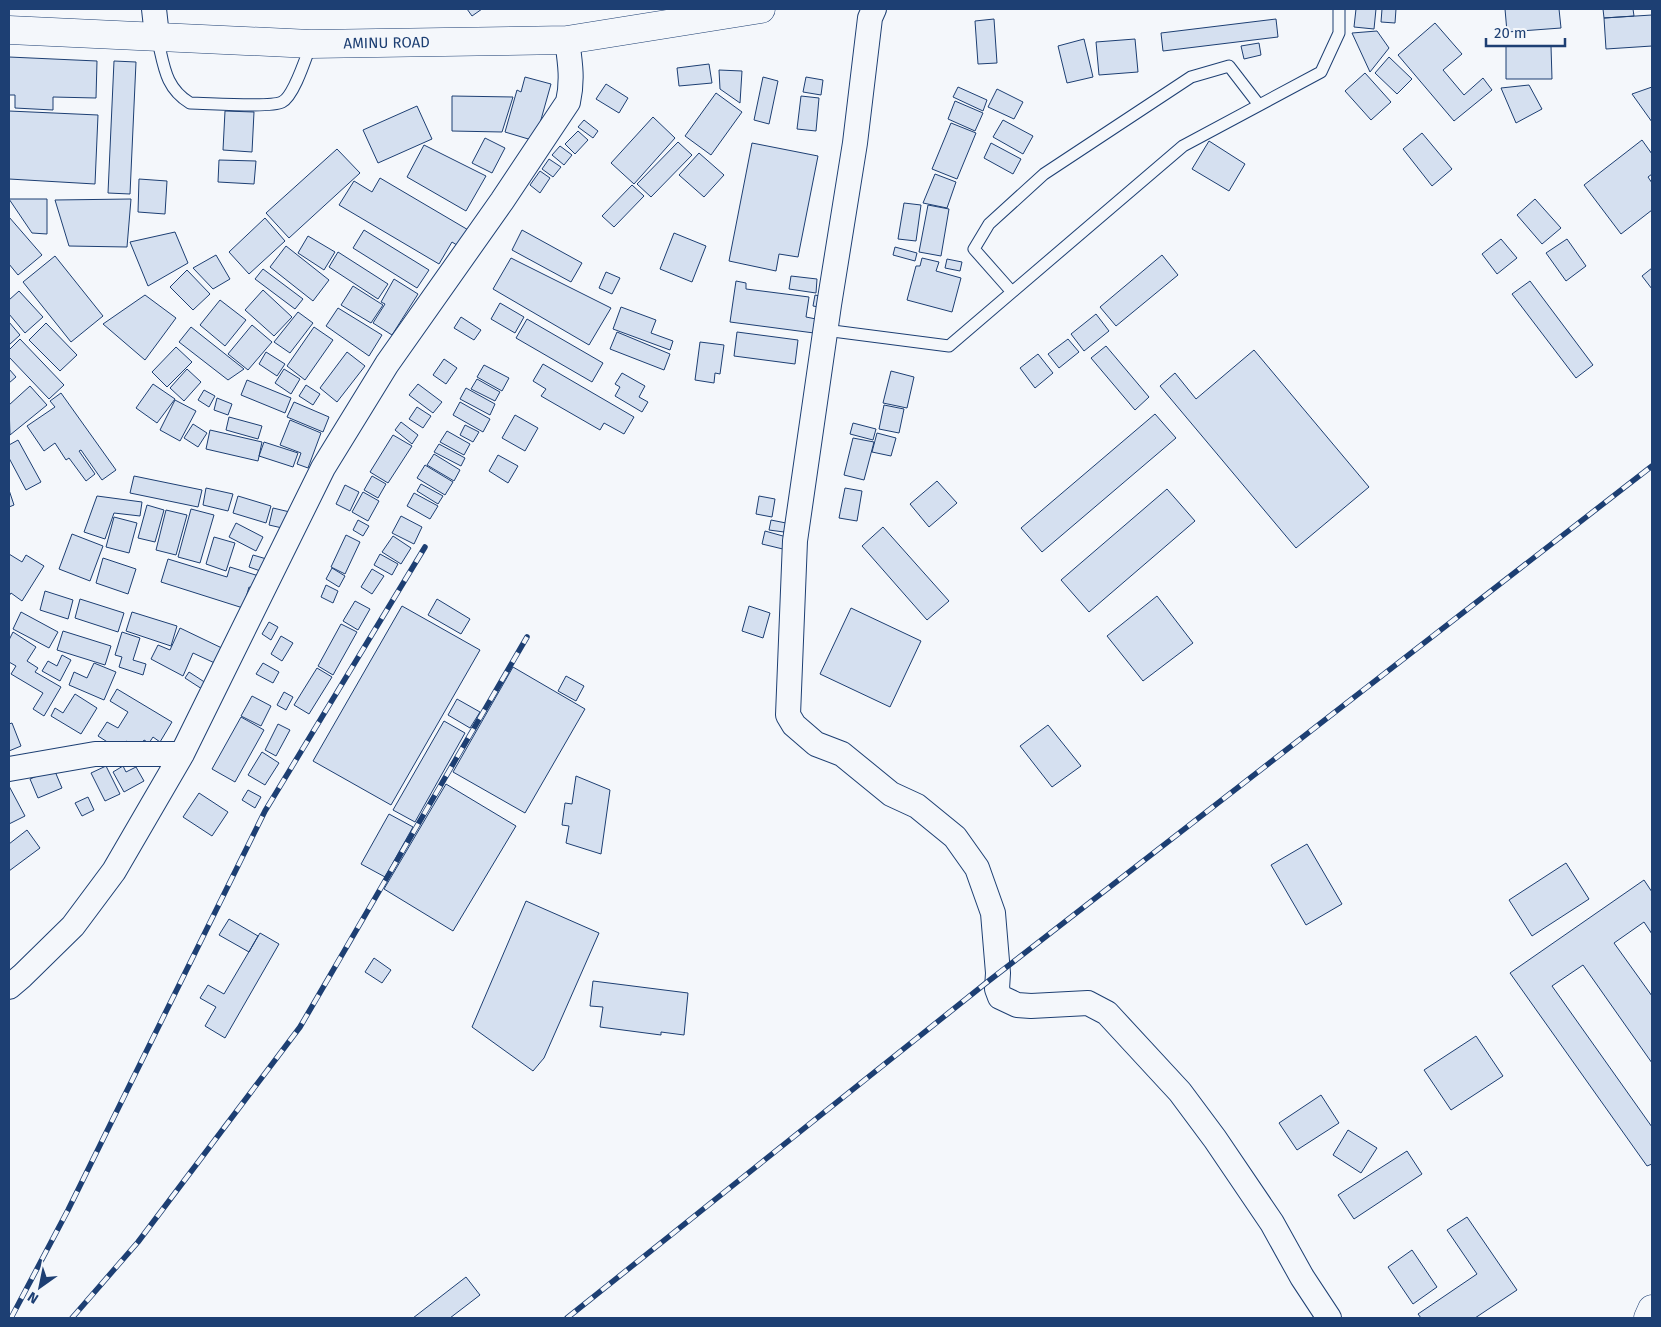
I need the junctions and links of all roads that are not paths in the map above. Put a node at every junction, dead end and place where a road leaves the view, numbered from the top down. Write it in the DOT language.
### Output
graph roads {
  1 [pos="154,9"];
  2 [pos="762,9"];
  3 [pos="874,9"];
  4 [pos="1339,9"];
  5 [pos="9,30"];
  6 [pos="157,36"];
  7 [pos="567,40"];
  8 [pos="311,44"];
  9 [pos="1259,105"];
  10 [pos="1012,292"];
  11 [pos="825,330"];
  12 [pos="182,754"];
  13 [pos="9,769"];
  14 [pos="9,986"];
  15 [pos="1652,1309"];
  16 [pos="1329,1318"];
  17 [pos="1648,1318"];
  1 -- 6 [label="street"];
  2 -- 7 [label="street, AMINU ROAD"];
  3 -- 11 [label="street"];
  4 -- 9 [label="lane"];
  5 -- 6 [label="street, AMINU ROAD"];
  6 -- 8 [label="street, AMINU ROAD"];
  6 -- 8 [label="lane"];
  7 -- 8 [label="street, AMINU ROAD"];
  7 -- 12 [label="street"];
  9 -- 10 [label="lane"];
  9 -- 10 [label="lane"];
  10 -- 11 [label="lane"];
  11 -- 16 [label="street"];
  12 -- 13 [label="street"];
  12 -- 14 [label="street"];
  15 -- 17 [label="street"];
}
